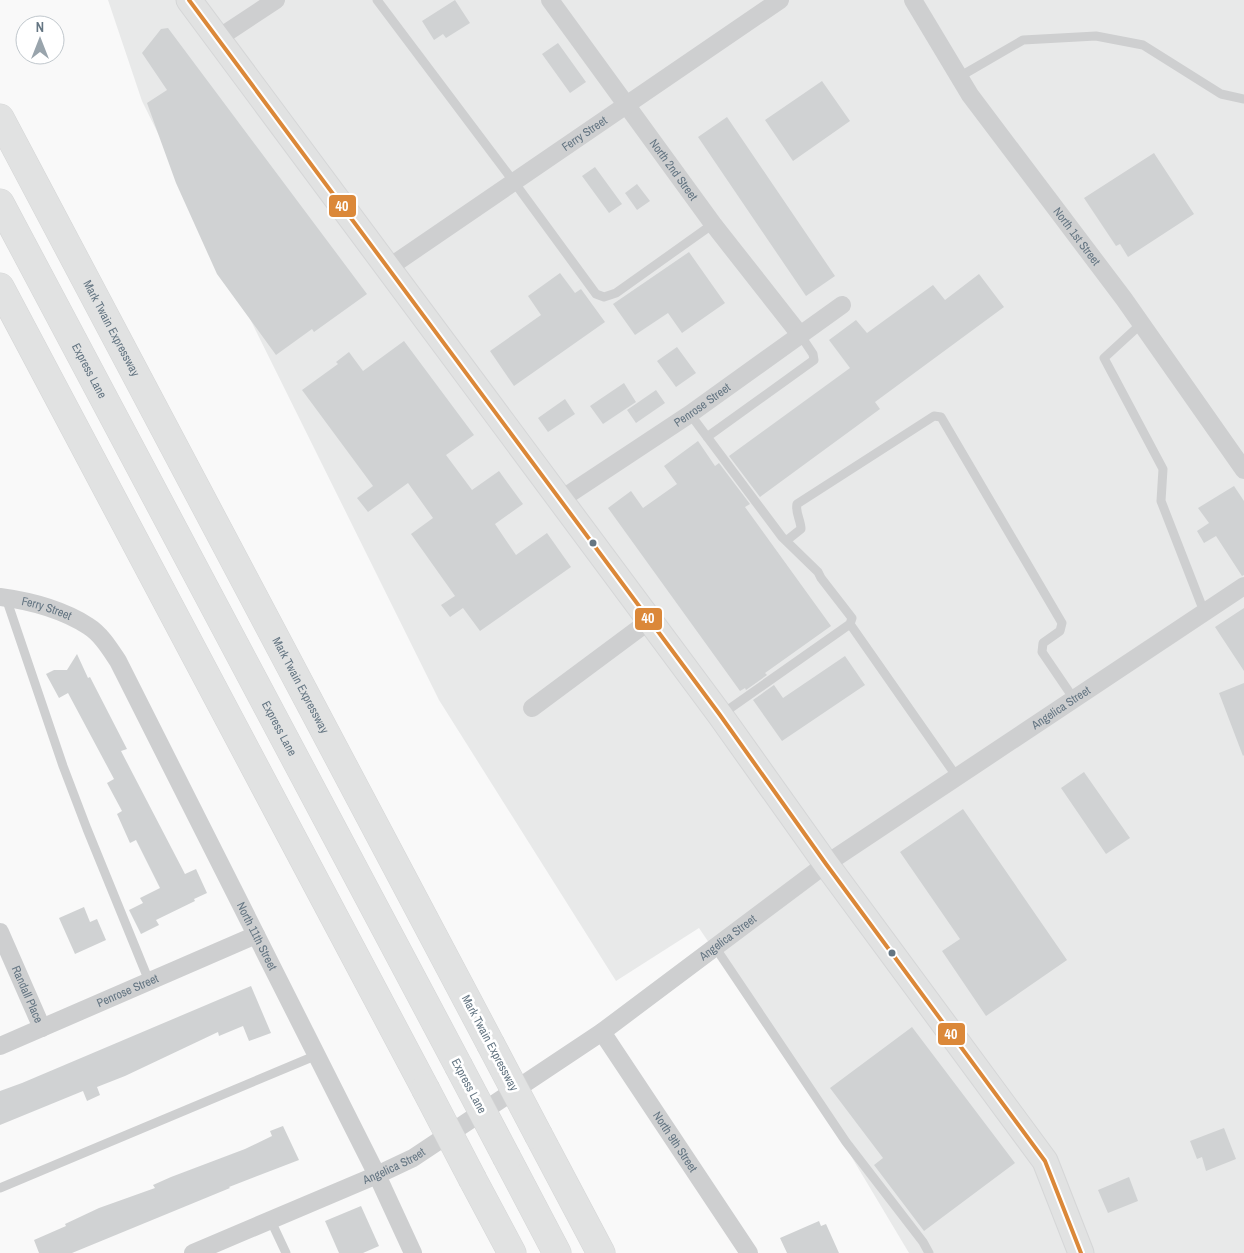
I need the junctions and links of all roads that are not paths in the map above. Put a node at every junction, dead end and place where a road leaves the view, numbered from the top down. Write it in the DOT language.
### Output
graph roads {
  1 [pos="189,0"];
  2 [pos="276,0"];
  3 [pos="378,0"];
  4 [pos="550,0"];
  5 [pos="780,0"];
  6 [pos="913,0"];
  7 [pos="217,39"];
  8 [pos="959,77"];
  9 [pos="1244,99"];
  10 [pos="625,106"];
  11 [pos="0,118"];
  12 [pos="514,182"];
  13 [pos="0,203"];
  14 [pos="713,224"];
  15 [pos="388,268"];
  16 [pos="0,287"];
  17 [pos="842,305"];
  18 [pos="1141,324"];
  19 [pos="801,336"];
  20 [pos="690,414"];
  21 [pos="707,437"];
  22 [pos="1244,470"];
  23 [pos="560,500"];
  24 [pos="786,541"];
  25 [pos="1244,586"];
  26 [pos="3,598"];
  27 [pos="1205,614"];
  28 [pos="649,622"];
  29 [pos="850,624"];
  30 [pos="90,626"];
  31 [pos="1074,699"];
  32 [pos="532,708"];
  33 [pos="720,715"];
  34 [pos="957,777"];
  35 [pos="826,864"];
  36 [pos="0,932"];
  37 [pos="256,935"];
  38 [pos="715,947"];
  39 [pos="149,981"];
  40 [pos="42,1028"];
  41 [pos="602,1032"];
  42 [pos="0,1046"];
  43 [pos="316,1055"];
  44 [pos="377,1175"];
  45 [pos="0,1188"];
  46 [pos="271,1221"];
  47 [pos="193,1253"];
  48 [pos="286,1253"];
  49 [pos="413,1253"];
  50 [pos="512,1253"];
  51 [pos="557,1253"];
  52 [pos="602,1253"];
  53 [pos="749,1253"];
  54 [pos="929,1253"];
  55 [pos="1081,1253"];
  1 -- 7 [label="main road"];
  2 -- 7 [label="street"];
  3 -- 12 [label="lane"];
  4 -- 10 [label="street, North 2nd Street"];
  5 -- 10 [label="street, Ferry Street"];
  6 -- 8 [label="street, North 1st Street"];
  7 -- 15 [label="main road"];
  8 -- 9 [label="lane"];
  8 -- 18 [label="street, North 1st Street"];
  10 -- 12 [label="street, Ferry Street"];
  10 -- 14 [label="street, North 2nd Street"];
  11 -- 52 [label="highway, Mark Twain Expressway, bridge"];
  12 -- 14 [label="lane"];
  12 -- 15 [label="street, Ferry Street"];
  13 -- 51 [label="highway, Express Lane, bridge"];
  14 -- 19 [label="street, North 2nd Street"];
  15 -- 23 [label="main road"];
  16 -- 50 [label="highway, bridge"];
  17 -- 19 [label="street, Penrose Street"];
  18 -- 22 [label="street, North 1st Street"];
  18 -- 27 [label="lane"];
  19 -- 20 [label="street, Penrose Street"];
  19 -- 21 [label="lane"];
  20 -- 21 [label="lane"];
  20 -- 23 [label="street, Penrose Street"];
  21 -- 24 [label="lane"];
  23 -- 28 [label="main road"];
  24 -- 29 [label="lane"];
  24 -- 31 [label="lane"];
  25 -- 27 [label="street, Angelica Street"];
  26 -- 30 [label="street, Ferry Street"];
  26 -- 39 [label="lane"];
  27 -- 31 [label="street, Angelica Street"];
  28 -- 32 [label="street"];
  28 -- 33 [label="main road"];
  29 -- 33 [label="lane"];
  29 -- 34 [label="lane"];
  30 -- 37 [label="street, North 11th Street"];
  31 -- 34 [label="street, Angelica Street"];
  33 -- 35 [label="main road"];
  34 -- 35 [label="street, Angelica Street"];
  35 -- 38 [label="street, Angelica Street"];
  35 -- 55 [label="main road"];
  36 -- 40 [label="street, Randall Place"];
  37 -- 39 [label="street, Penrose Street"];
  37 -- 43 [label="street, North 11th Street"];
  38 -- 41 [label="street, Angelica Street"];
  38 -- 54 [label="lane"];
  39 -- 40 [label="street, Penrose Street"];
  40 -- 42 [label="street, Penrose Street"];
  41 -- 44 [label="street, Angelica Street"];
  41 -- 53 [label="street, North 9th Street"];
  43 -- 44 [label="street, North 11th Street"];
  43 -- 45 [label="lane"];
  44 -- 46 [label="street, Angelica Street"];
  44 -- 49 [label="street, North 11th Street"];
  46 -- 47 [label="street, Angelica Street"];
  46 -- 48 [label="lane"];
}
